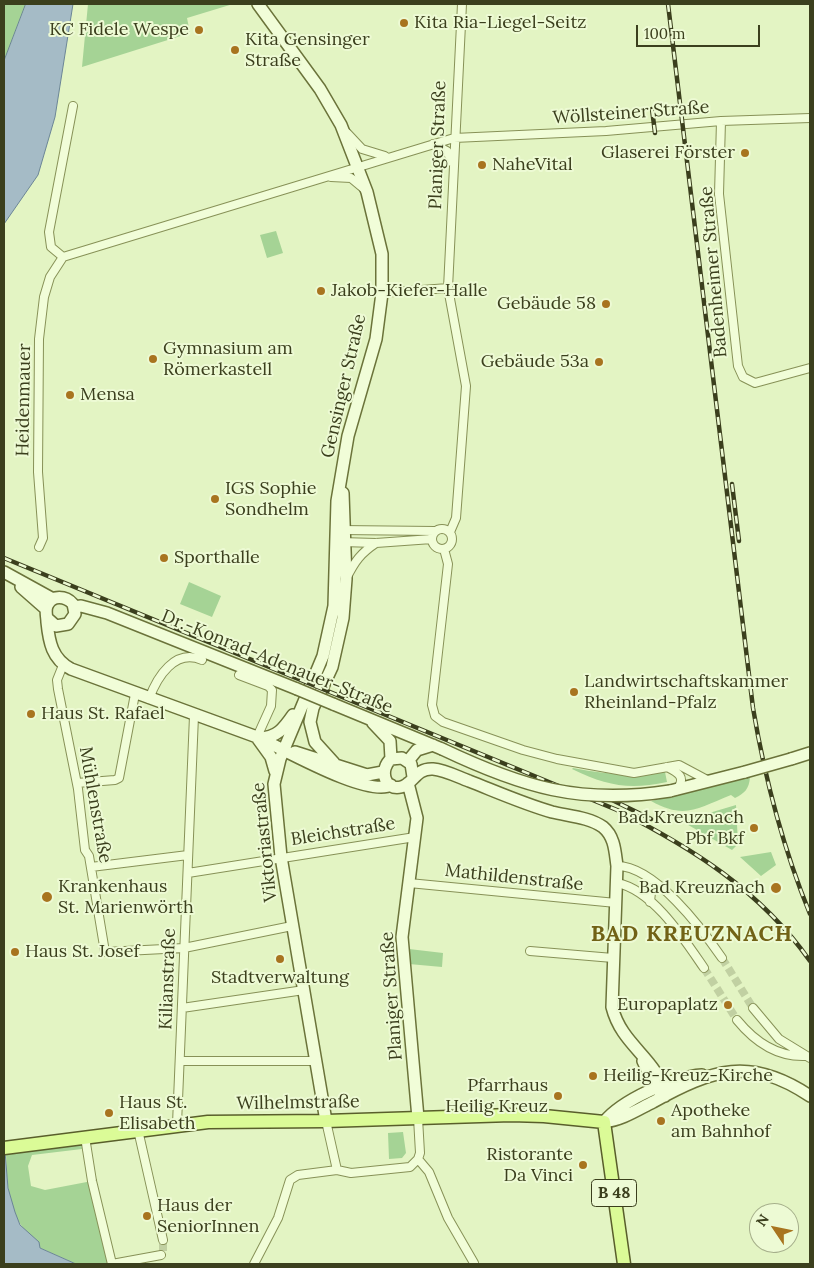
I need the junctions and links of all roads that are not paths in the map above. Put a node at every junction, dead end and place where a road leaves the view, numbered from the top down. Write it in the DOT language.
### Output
graph roads {
  1 [pos="258,4"];
  2 [pos="462,4"];
  3 [pos="73,106"];
  4 [pos="810,118"];
  5 [pos="721,121"];
  6 [pos="341,125"];
  7 [pos="454,138"];
  8 [pos="433,144"];
  9 [pos="389,156"];
  10 [pos="358,166"];
  11 [pos="454,172"];
  12 [pos="324,176"];
  13 [pos="367,192"];
  14 [pos="63,257"];
  15 [pos="448,288"];
  16 [pos="382,293"];
  17 [pos="810,368"];
  18 [pos="450,532"];
  19 [pos="433,535"];
  20 [pos="341,536"];
  21 [pos="376,543"];
  22 [pos="39,547"];
  23 [pos="444,549"];
  24 [pos="4,572"];
  25 [pos="346,579"];
  26 [pos="53,599"];
  27 [pos="74,612"];
  28 [pos="46,613"];
  29 [pos="65,626"];
  30 [pos="54,655"];
  31 [pos="202,660"];
  32 [pos="63,664"];
  33 [pos="239,675"];
  34 [pos="309,692"];
  35 [pos="135,694"];
  36 [pos="149,699"];
  37 [pos="194,716"];
  38 [pos="366,717"];
  39 [pos="257,738"];
  40 [pos="438,747"];
  41 [pos="284,749"];
  42 [pos="810,754"];
  43 [pos="391,759"];
  44 [pos="334,763"];
  45 [pos="410,763"];
  46 [pos="667,768"];
  47 [pos="275,771"];
  48 [pos="383,772"];
  49 [pos="410,780"];
  50 [pos="465,780"];
  51 [pos="711,782"];
  52 [pos="77,783"];
  53 [pos="391,785"];
  54 [pos="674,791"];
  55 [pos="414,836"];
  56 [pos="188,855"];
  57 [pos="281,857"];
  58 [pos="617,866"];
  59 [pos="91,867"];
  60 [pos="188,873"];
  61 [pos="409,883"];
  62 [pos="616,883"];
  63 [pos="660,887"];
  64 [pos="650,902"];
  65 [pos="616,903"];
  66 [pos="292,926"];
  67 [pos="184,948"];
  68 [pos="530,951"];
  69 [pos="613,958"];
  70 [pos="722,958"];
  71 [pos="704,968"];
  72 [pos="304,990"];
  73 [pos="182,1008"];
  74 [pos="753,1008"];
  75 [pos="738,1020"];
  76 [pos="786,1044"];
  77 [pos="780,1054"];
  78 [pos="808,1057"];
  79 [pos="180,1061"];
  80 [pos="317,1062"];
  81 [pos="661,1089"];
  82 [pos="810,1096"];
  83 [pos="614,1112"];
  84 [pos="418,1118"];
  85 [pos="590,1120"];
  86 [pos="326,1121"];
  87 [pos="604,1122"];
  88 [pos="177,1124"];
  89 [pos="138,1130"];
  90 [pos="85,1137"];
  91 [pos="6,1147"];
  92 [pos="418,1159"];
  93 [pos="337,1170"];
  94 [pos="163,1240"];
  95 [pos="474,1263"];
  96 [pos="160,1264"];
  97 [pos="254,1264"];
  98 [pos="624,1264"];
  1 -- 6 [label="street, Gensinger Straße"];
  2 -- 7 [label="street, Planiger Straße"];
  3 -- 14 [label="street"];
  4 -- 5 [label="street, Wöllsteiner Straße"];
  5 -- 7 [label="street, Wöllsteiner Straße"];
  5 -- 17 [label="street, Badenheimer Straße"];
  6 -- 9 [label="street"];
  6 -- 10 [label="street, Gensinger Straße"];
  7 -- 8 [label="street"];
  7 -- 11 [label="street, Planiger Straße"];
  8 -- 9 [label="street"];
  8 -- 11 [label="street"];
  9 -- 10 [label="street"];
  10 -- 12 [label="street"];
  10 -- 13 [label="street, Gensinger Straße"];
  11 -- 15 [label="street, Planiger Straße"];
  12 -- 13 [label="street"];
  12 -- 14 [label="street"];
  13 -- 16 [label="street, Gensinger Straße"];
  14 -- 22 [label="street, Heidenmauer"];
  15 -- 16 [label="street"];
  15 -- 18 [label="street, Planiger Straße"];
  16 -- 20 [label="street, Gensinger Straße"];
  18 -- 19 [label="street"];
  18 -- 23 [label="street, Planiger Straße"];
  19 -- 20 [label="street"];
  19 -- 21 [label="street"];
  19 -- 23 [label="street"];
  20 -- 21 [label="street"];
  20 -- 25 [label="street, Gensinger Straße"];
  20 -- 34 [label="street, Gensinger Straße"];
  21 -- 25 [label="street"];
  23 -- 46 [label="street, Planiger Straße"];
  24 -- 26 [label="street"];
  24 -- 28 [label="street"];
  25 -- 44 [label="street, Gensinger Straße"];
  26 -- 27 [label="street"];
  26 -- 28 [label="street"];
  27 -- 29 [label="street"];
  27 -- 38 [label="street, Dr.-Konrad-Adenauer-Straße, bridge"];
  28 -- 29 [label="street"];
  28 -- 30 [label="street"];
  29 -- 30 [label="street"];
  30 -- 32 [label="street"];
  31 -- 36 [label="street"];
  32 -- 35 [label="street"];
  32 -- 52 [label="street, Mühlenstraße"];
  33 -- 39 [label="street"];
  34 -- 39 [label="street"];
  34 -- 41 [label="street, Gensinger Straße"];
  35 -- 36 [label="street"];
  35 -- 52 [label="street"];
  36 -- 37 [label="street"];
  37 -- 39 [label="street"];
  37 -- 56 [label="street, Kilianstraße"];
  38 -- 40 [label="street, Dr.-Konrad-Adenauer-Straße"];
  38 -- 43 [label="street"];
  39 -- 41 [label="street"];
  39 -- 47 [label="street"];
  40 -- 45 [label="street"];
  40 -- 54 [label="street, Dr.-Konrad-Adenauer-Straße, bridge"];
  41 -- 44 [label="street"];
  41 -- 47 [label="street, Viktoriastraße"];
  41 -- 53 [label="street"];
  42 -- 51 [label="street, Dr.-Konrad-Adenauer-Straße, bridge"];
  43 -- 45 [label="street"];
  43 -- 48 [label="street"];
  44 -- 48 [label="street"];
  45 -- 49 [label="street"];
  45 -- 50 [label="street"];
  46 -- 51 [label="street"];
  46 -- 54 [label="street"];
  47 -- 57 [label="street, Viktoriastraße"];
  48 -- 53 [label="street"];
  49 -- 50 [label="street"];
  49 -- 53 [label="street"];
  49 -- 55 [label="street, Planiger Straße"];
  50 -- 58 [label="street"];
  51 -- 54 [label="street, Dr.-Konrad-Adenauer-Straße"];
  52 -- 59 [label="street, Mühlenstraße"];
  55 -- 57 [label="street, Bleichstraße"];
  55 -- 61 [label="street, Planiger Straße"];
  56 -- 59 [label="street"];
  56 -- 60 [label="street, Kilianstraße"];
  57 -- 60 [label="street, Bleichstraße"];
  57 -- 66 [label="street, Viktoriastraße"];
  58 -- 62 [label="street"];
  58 -- 63 [label="street"];
  59 -- 67 [label="street, Mühlenstraße"];
  60 -- 67 [label="street, Kilianstraße"];
  61 -- 65 [label="street, Mathildenstraße"];
  61 -- 84 [label="street, Planiger Straße"];
  62 -- 64 [label="street"];
  62 -- 65 [label="street"];
  63 -- 64 [label="street"];
  63 -- 70 [label="street"];
  64 -- 71 [label="street"];
  65 -- 69 [label="street"];
  66 -- 67 [label="street"];
  66 -- 72 [label="street, Viktoriastraße"];
  67 -- 73 [label="street, Kilianstraße"];
  68 -- 69 [label="street"];
  69 -- 81 [label="street"];
  72 -- 73 [label="street"];
  72 -- 80 [label="street, Viktoriastraße"];
  73 -- 79 [label="street, Kilianstraße"];
  74 -- 76 [label="street"];
  75 -- 77 [label="street"];
  76 -- 77 [label="street"];
  76 -- 78 [label="street"];
  77 -- 78 [label="street"];
  79 -- 80 [label="street"];
  79 -- 88 [label="street, Kilianstraße"];
  80 -- 86 [label="street, Viktoriastraße"];
  81 -- 82 [label="street, Wilhelmstraße"];
  81 -- 83 [label="street, Wilhelmstraße"];
  81 -- 87 [label="street, Wilhelmstraße"];
  83 -- 85 [label="street, Wilhelmstraße"];
  83 -- 87 [label="street, Wilhelmstraße"];
  84 -- 85 [label="main road, Wilhelmstraße"];
  84 -- 86 [label="main road, Wilhelmstraße"];
  84 -- 92 [label="street"];
  85 -- 87 [label="main road, Wilhelmstraße"];
  86 -- 88 [label="main road, Wilhelmstraße"];
  86 -- 93 [label="street"];
  87 -- 98 [label="main road, B 48"];
  88 -- 89 [label="main road, Wilhelmstraße"];
  89 -- 90 [label="main road, Wilhelmstraße"];
  89 -- 94 [label="street"];
  90 -- 91 [label="main road, Wilhelmstraße"];
  90 -- 96 [label="street"];
  92 -- 93 [label="street"];
  92 -- 95 [label="street"];
  93 -- 97 [label="street"];
}
